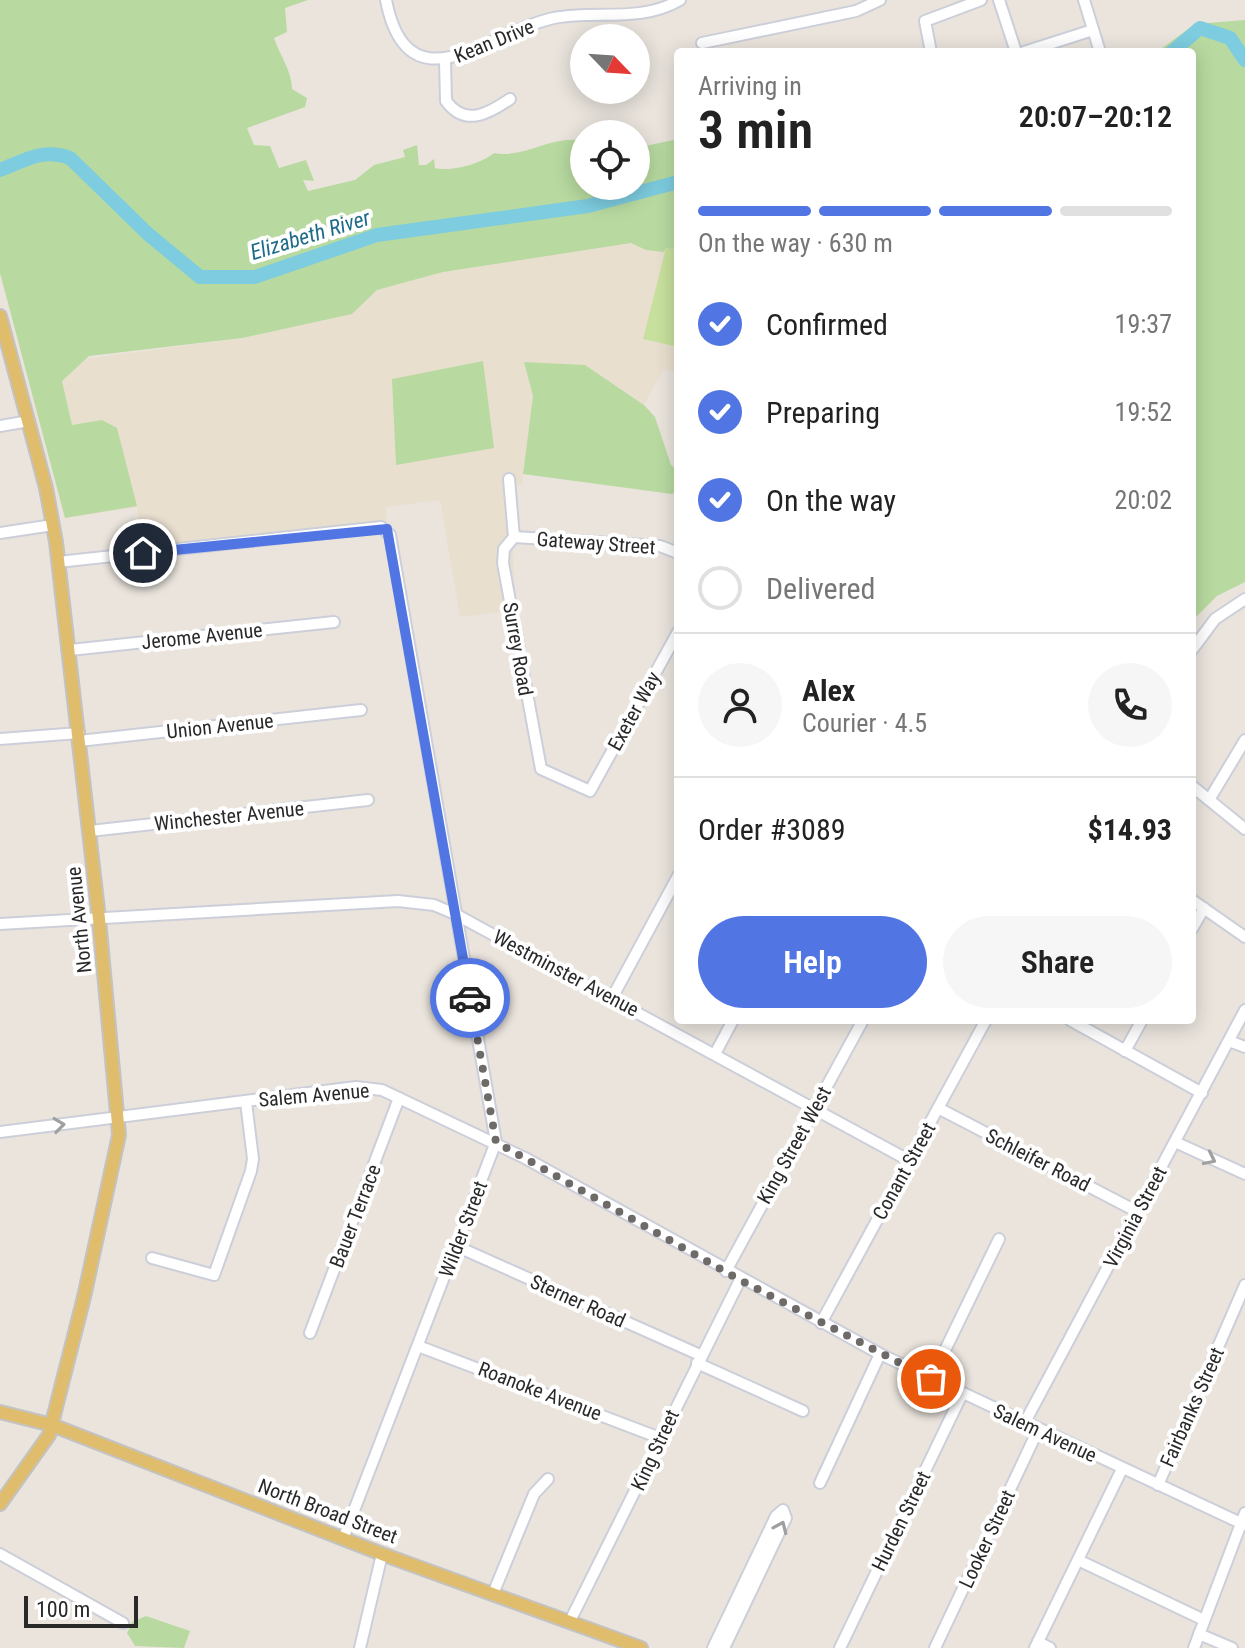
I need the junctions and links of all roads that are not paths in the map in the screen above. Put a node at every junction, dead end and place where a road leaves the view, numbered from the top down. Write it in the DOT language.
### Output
graph roads {
  1 [pos="386,0"];
  2 [pos="680,0"];
  3 [pos="880,0"];
  4 [pos="981,0"];
  5 [pos="999,0"];
  6 [pos="1084,0"];
  7 [pos="955,3"];
  8 [pos="1093,30"];
  9 [pos="702,43"];
  10 [pos="930,48"];
  11 [pos="1015,48"];
  12 [pos="1037,48"];
  13 [pos="1099,48"];
  14 [pos="445,61"];
  15 [pos="510,99"];
  16 [pos="0,316"];
  17 [pos="29,421"];
  18 [pos="0,426"];
  19 [pos="509,479"];
  20 [pos="53,525"];
  21 [pos="0,533"];
  22 [pos="514,537"];
  23 [pos="674,551"];
  24 [pos="58,562"];
  25 [pos="1245,599"];
  26 [pos="334,622"];
  27 [pos="674,644"];
  28 [pos="1196,645"];
  29 [pos="70,650"];
  30 [pos="361,710"];
  31 [pos="79,737"];
  32 [pos="0,739"];
  33 [pos="1245,740"];
  34 [pos="1196,789"];
  35 [pos="590,791"];
  36 [pos="368,800"];
  37 [pos="1209,800"];
  38 [pos="1245,829"];
  39 [pos="90,831"];
  40 [pos="674,883"];
  41 [pos="1196,903"];
  42 [pos="1204,908"];
  43 [pos="455,914"];
  44 [pos="99,919"];
  45 [pos="1196,922"];
  46 [pos="0,924"];
  47 [pos="1245,937"];
  48 [pos="612,998"];
  49 [pos="1245,1010"];
  50 [pos="731,1024"];
  51 [pos="861,1024"];
  52 [pos="984,1024"];
  53 [pos="1077,1024"];
  54 [pos="1140,1024"];
  55 [pos="1229,1041"];
  56 [pos="1245,1047"];
  57 [pos="1125,1051"];
  58 [pos="715,1054"];
  59 [pos="1202,1093"];
  60 [pos="399,1098"];
  61 [pos="246,1102"];
  62 [pos="813,1108"];
  63 [pos="938,1108"];
  64 [pos="117,1117"];
  65 [pos="0,1132"];
  66 [pos="496,1142"];
  67 [pos="1175,1142"];
  68 [pos="910,1161"];
  69 [pos="1245,1174"];
  70 [pos="1138,1212"];
  71 [pos="999,1239"];
  72 [pos="456,1246"];
  73 [pos="152,1258"];
  74 [pos="726,1271"];
  75 [pos="740,1280"];
  76 [pos="1245,1285"];
  77 [pos="821,1323"];
  78 [pos="310,1333"];
  79 [pos="418,1346"];
  80 [pos="880,1354"];
  81 [pos="699,1359"];
  82 [pos="931,1379"];
  83 [pos="962,1394"];
  84 [pos="803,1411"];
  85 [pos="0,1412"];
  86 [pos="1024,1424"];
  87 [pos="52,1425"];
  88 [pos="1038,1430"];
  89 [pos="660,1438"];
  90 [pos="1122,1469"];
  91 [pos="548,1479"];
  92 [pos="820,1483"];
  93 [pos="1158,1485"];
  94 [pos="0,1504"];
  95 [pos="1243,1520"];
  96 [pos="343,1539"];
  97 [pos="0,1554"];
  98 [pos="382,1554"];
  99 [pos="1078,1560"];
  100 [pos="760,1562"];
  101 [pos="493,1594"];
  102 [pos="735,1614"];
  103 [pos="1204,1620"];
  104 [pos="570,1621"];
  105 [pos="123,1623"];
  106 [pos="1199,1634"];
  107 [pos="1037,1645"];
  108 [pos="360,1648"];
  109 [pos="641,1648"];
  110 [pos="713,1648"];
  111 [pos="724,1648"];
  112 [pos="840,1648"];
  113 [pos="935,1648"];
  114 [pos="1050,1648"];
  115 [pos="1194,1648"];
  116 [pos="1232,1648"];
  1 -- 14 [label="street, Kean Drive"];
  2 -- 14 [label="street, Kean Drive"];
  3 -- 9 [label="street"];
  4 -- 7 [label="street"];
  5 -- 11 [label="street"];
  6 -- 8 [label="street"];
  7 -- 10 [label="street"];
  8 -- 12 [label="street"];
  8 -- 13 [label="street"];
  14 -- 15 [label="street"];
  16 -- 17 [label="main road, North Avenue"];
  17 -- 18 [label="street"];
  17 -- 20 [label="main road, North Avenue"];
  19 -- 22 [label="street, Surrey Road"];
  20 -- 21 [label="street"];
  20 -- 24 [label="main road, North Avenue"];
  22 -- 23 [label="street, Gateway Street"];
  22 -- 35 [label="street, Surrey Road"];
  24 -- 29 [label="main road, North Avenue"];
  24 -- 43 [label="street"];
  25 -- 28 [label="street"];
  26 -- 29 [label="street, Jerome Avenue"];
  27 -- 35 [label="street, Exeter Way"];
  29 -- 31 [label="main road, North Avenue"];
  30 -- 31 [label="street, Union Avenue"];
  31 -- 32 [label="street, Union Avenue"];
  31 -- 39 [label="main road, North Avenue"];
  33 -- 37 [label="street"];
  34 -- 37 [label="street"];
  36 -- 39 [label="street, Winchester Avenue"];
  37 -- 38 [label="street"];
  39 -- 44 [label="main road, North Avenue"];
  40 -- 48 [label="street"];
  41 -- 42 [label="street"];
  42 -- 45 [label="street"];
  42 -- 47 [label="street"];
  43 -- 44 [label="street, Westminster Avenue"];
  43 -- 48 [label="street, Westminster Avenue"];
  43 -- 66 [label="street"];
  44 -- 46 [label="street, Westminster Avenue"];
  44 -- 64 [label="main road, North Avenue"];
  48 -- 58 [label="street, Westminster Avenue"];
  49 -- 55 [label="street, Virginia Street"];
  50 -- 58 [label="street"];
  51 -- 62 [label="street, King Street West"];
  52 -- 63 [label="street, Conant Street"];
  53 -- 57 [label="street"];
  54 -- 57 [label="street"];
  55 -- 56 [label="street"];
  55 -- 59 [label="street, Virginia Street"];
  57 -- 59 [label="street"];
  58 -- 62 [label="street, Westminster Avenue"];
  59 -- 67 [label="street, Virginia Street"];
  60 -- 61 [label="street, Salem Avenue"];
  60 -- 66 [label="street, Salem Avenue"];
  60 -- 78 [label="street, Bauer Terrace"];
  61 -- 64 [label="street, Salem Avenue"];
  61 -- 73 [label="street"];
  62 -- 68 [label="street, Westminster Avenue"];
  62 -- 74 [label="street, King Street West"];
  63 -- 68 [label="street, Conant Street"];
  63 -- 70 [label="street, Schleifer Road"];
  65 -- 64 [label="street, Salem Avenue, one-way"];
  64 -- 87 [label="main road, North Avenue"];
  66 -- 72 [label="street, Wilder Street"];
  66 -- 74 [label="street, Salem Avenue"];
  67 -- 69 [label="street, one-way"];
  67 -- 70 [label="street, Virginia Street"];
  68 -- 77 [label="street, Conant Street"];
  70 -- 86 [label="street, Virginia Street"];
  71 -- 82 [label="street"];
  72 -- 79 [label="street, Wilder Street"];
  72 -- 81 [label="street, Sterner Road"];
  74 -- 75 [label="street, Salem Avenue"];
  75 -- 77 [label="street, Salem Avenue"];
  75 -- 81 [label="street, King Street"];
  76 -- 93 [label="street, Fairbanks Street"];
  77 -- 80 [label="street, Salem Avenue"];
  79 -- 89 [label="street, Roanoke Avenue"];
  79 -- 96 [label="street, Wilder Street"];
  80 -- 82 [label="street, Salem Avenue"];
  80 -- 92 [label="street"];
  81 -- 84 [label="street, Sterner Road"];
  81 -- 89 [label="street, King Street"];
  82 -- 83 [label="street, Salem Avenue"];
  83 -- 86 [label="street, Salem Avenue"];
  83 -- 112 [label="street, Hurden Street"];
  85 -- 87 [label="main road, North Broad Street"];
  86 -- 88 [label="street, Salem Avenue"];
  87 -- 94 [label="main road, North Avenue"];
  87 -- 96 [label="main road, North Broad Street"];
  88 -- 90 [label="street, Salem Avenue"];
  88 -- 113 [label="street, Looker Street"];
  89 -- 104 [label="street, King Street"];
  90 -- 93 [label="street, Salem Avenue"];
  90 -- 99 [label="street"];
  91 -- 101 [label="street"];
  93 -- 95 [label="street, Salem Avenue"];
  95 -- 103 [label="street"];
  96 -- 98 [label="main road, North Broad Street"];
  97 -- 105 [label="street"];
  98 -- 101 [label="main road, North Broad Street"];
  98 -- 108 [label="street"];
  99 -- 103 [label="street"];
  99 -- 107 [label="street"];
  100 -- 102 [label="street"];
  101 -- 104 [label="main road, North Broad Street"];
  102 -- 110 [label="street"];
  102 -- 111 [label="street"];
  103 -- 106 [label="street"];
  104 -- 109 [label="main road, North Broad Street"];
  106 -- 115 [label="street"];
  106 -- 116 [label="street"];
  107 -- 114 [label="street"];
}
